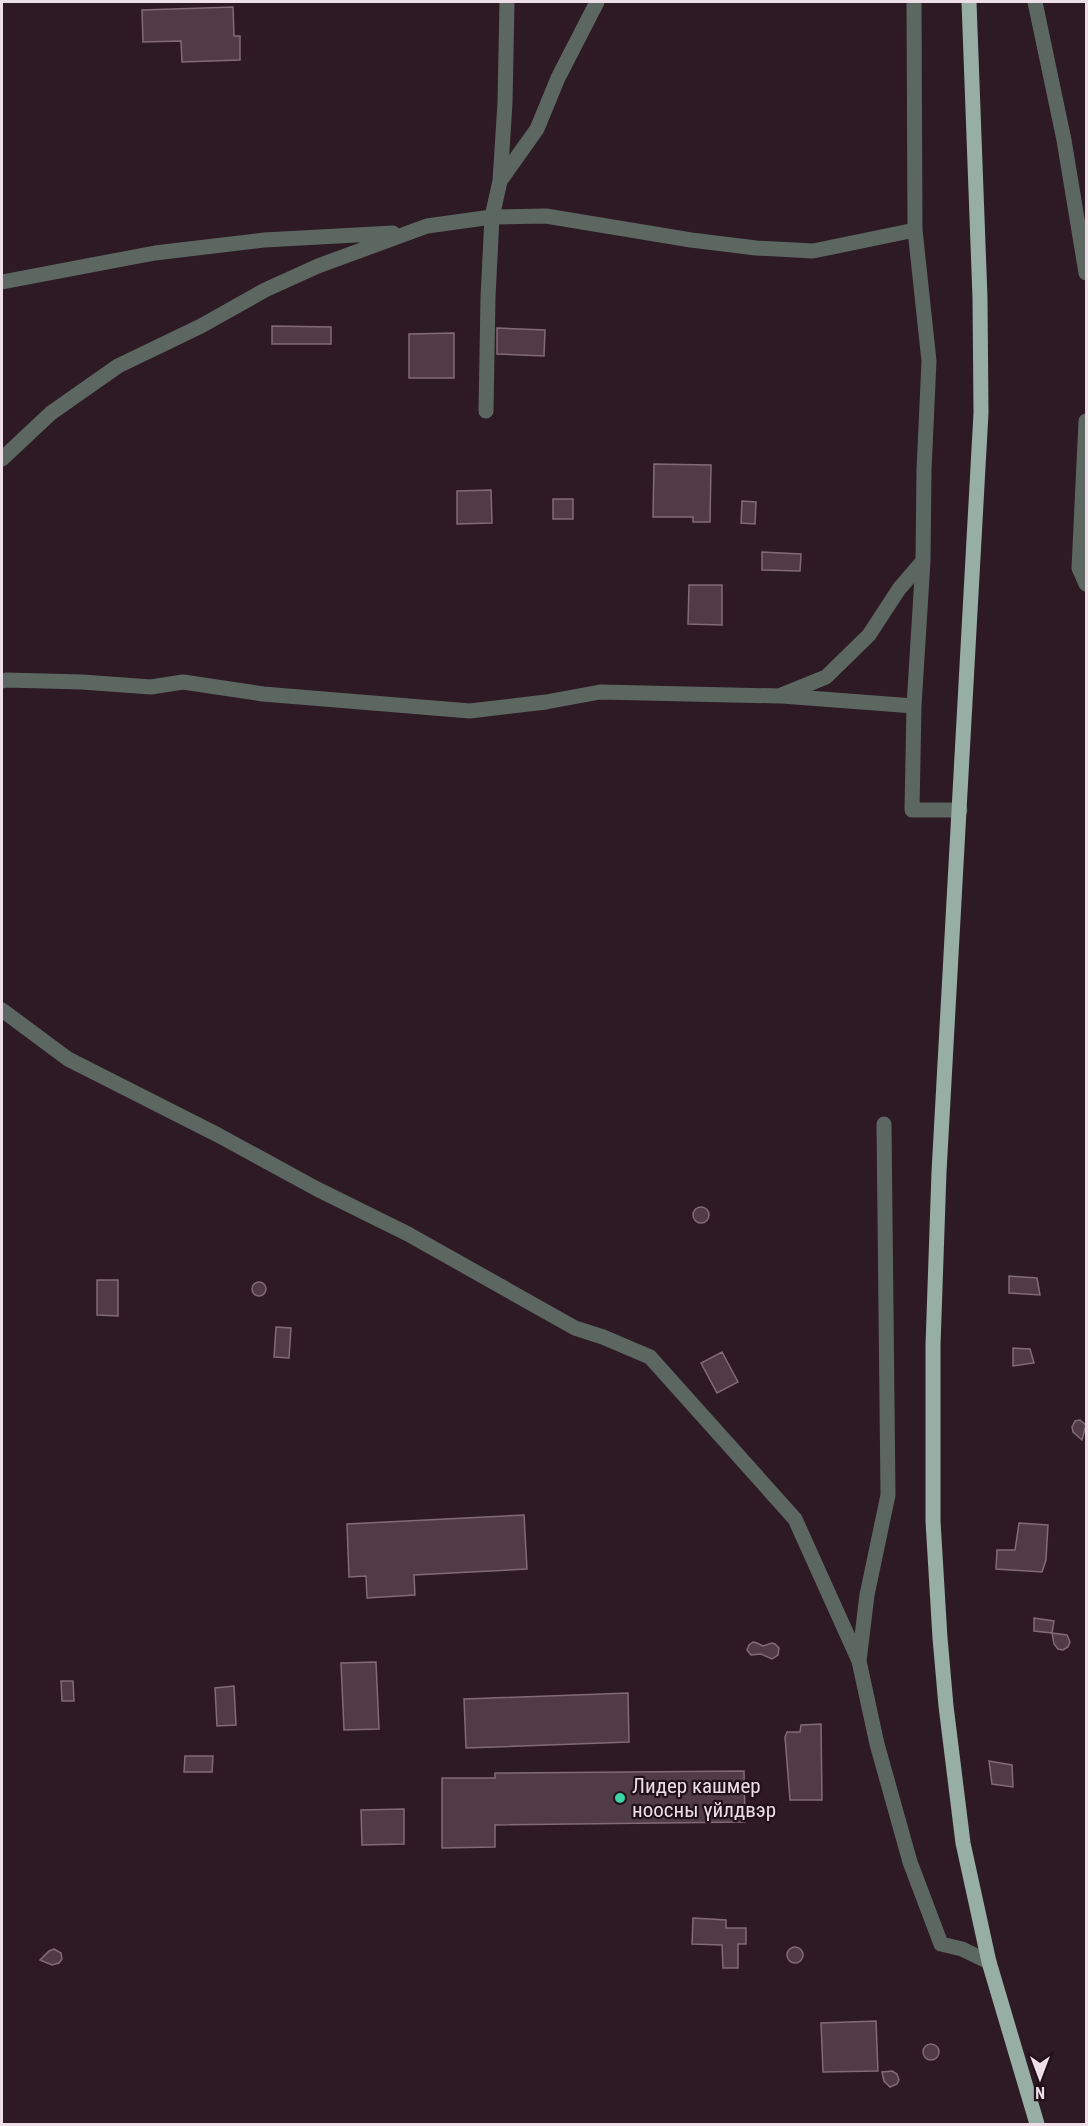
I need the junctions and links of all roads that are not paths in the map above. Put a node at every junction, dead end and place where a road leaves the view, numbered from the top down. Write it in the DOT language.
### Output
graph roads {
  1 [pos="507,2"];
  2 [pos="597,2"];
  3 [pos="915,2"];
  4 [pos="969,2"];
  5 [pos="1035,2"];
  6 [pos="500,181"];
  7 [pos="492,217"];
  8 [pos="915,230"];
  9 [pos="408,232"];
  10 [pos="1086,273"];
  11 [pos="2,282"];
  12 [pos="486,411"];
  13 [pos="1086,421"];
  14 [pos="2,459"];
  15 [pos="923,561"];
  16 [pos="1086,584"];
  17 [pos="2,681"];
  18 [pos="779,696"];
  19 [pos="914,706"];
  20 [pos="960,810"];
  21 [pos="2,1010"];
  22 [pos="884,1124"];
  23 [pos="860,1661"];
  24 [pos="989,1962"];
  25 [pos="1037,2124"];
  1 -- 6 [label="street"];
  2 -- 6 [label="street"];
  3 -- 8 [label="street"];
  4 -- 20 [label="main road"];
  5 -- 10 [label="street"];
  6 -- 7 [label="street"];
  7 -- 8 [label="street"];
  7 -- 9 [label="street"];
  7 -- 12 [label="street"];
  8 -- 15 [label="street"];
  9 -- 11 [label="street"];
  9 -- 14 [label="street"];
  13 -- 16 [label="street"];
  15 -- 18 [label="street"];
  15 -- 19 [label="street"];
  17 -- 18 [label="street"];
  18 -- 19 [label="street"];
  19 -- 20 [label="street"];
  20 -- 24 [label="main road"];
  21 -- 23 [label="street"];
  22 -- 23 [label="street"];
  23 -- 24 [label="street"];
  24 -- 25 [label="main road"];
}
